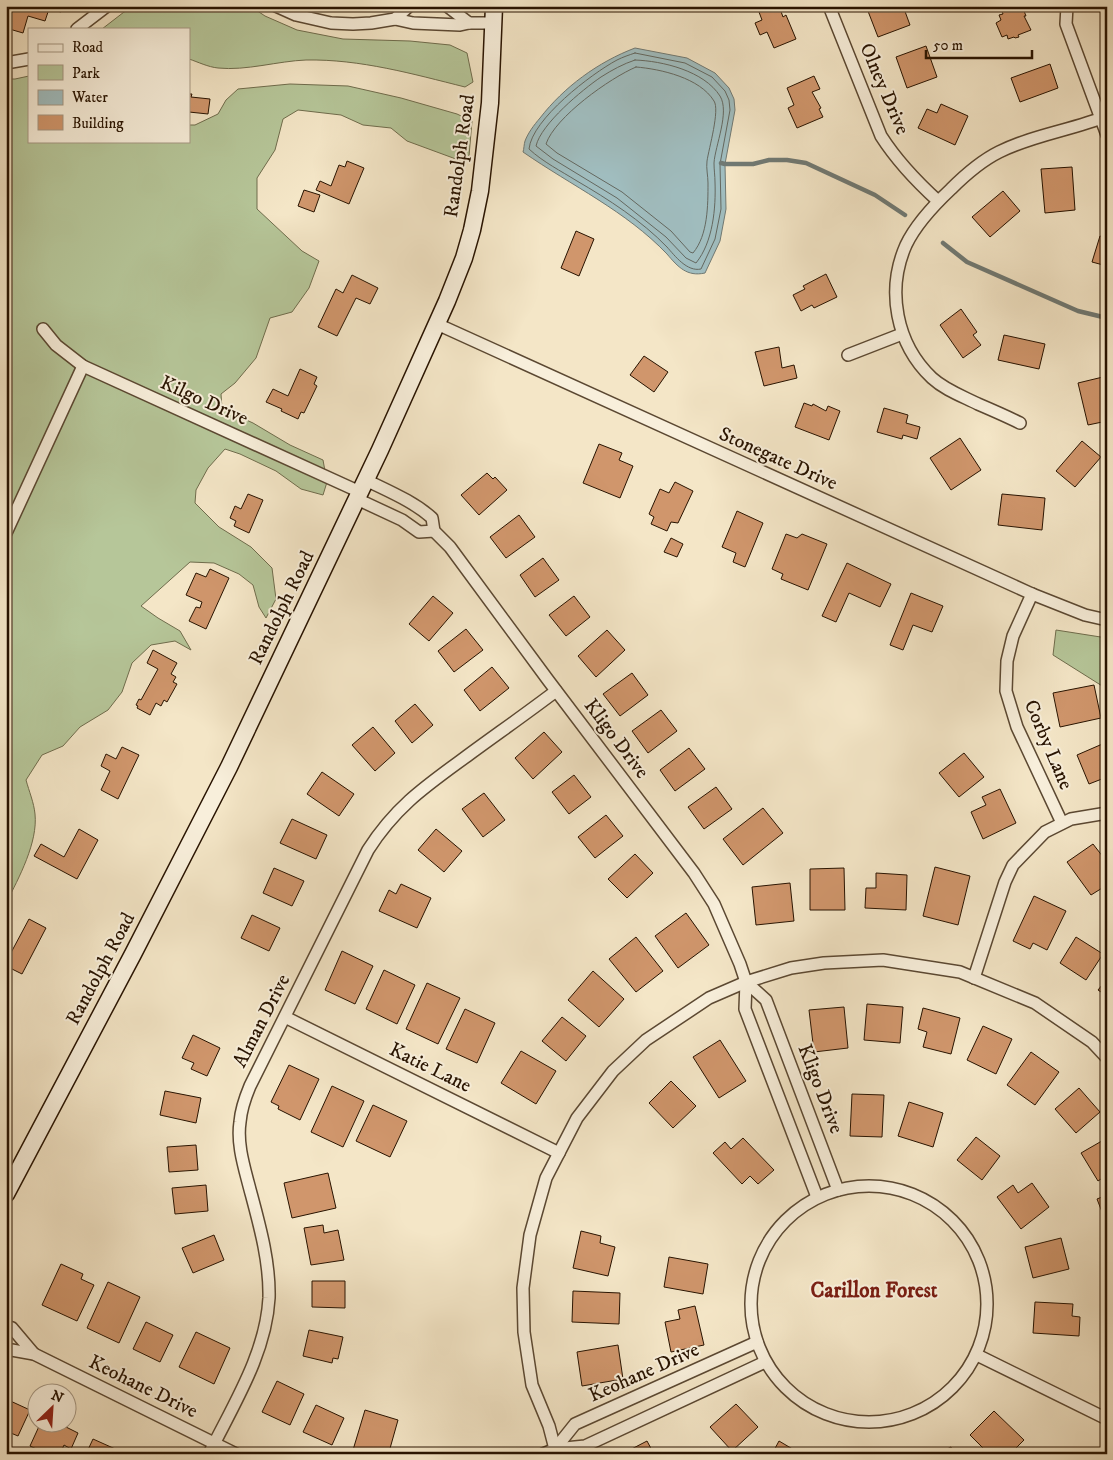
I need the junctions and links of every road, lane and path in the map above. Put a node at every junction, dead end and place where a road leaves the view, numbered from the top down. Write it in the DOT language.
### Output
graph roads {
  1 [pos="107,6"];
  2 [pos="276,6"];
  3 [pos="409,6"];
  4 [pos="447,6"];
  5 [pos="494,6"];
  6 [pos="829,6"];
  7 [pos="1067,6"];
  8 [pos="395,19"];
  9 [pos="469,23"];
  10 [pos="493,23"];
  11 [pos="78,28"];
  12 [pos="28,59"];
  13 [pos="6,64"];
  14 [pos="1104,117"];
  15 [pos="1107,135"];
  16 [pos="938,201"];
  17 [pos="437,324"];
  18 [pos="43,329"];
  19 [pos="902,334"];
  20 [pos="848,355"];
  21 [pos="82,366"];
  22 [pos="1020,423"];
  23 [pos="361,490"];
  24 [pos="434,531"];
  25 [pos="6,532"];
  26 [pos="1032,594"];
  27 [pos="1107,620"];
  28 [pos="556,691"];
  29 [pos="1107,813"];
  30 [pos="1062,824"];
  31 [pos="974,978"];
  32 [pos="746,982"];
  33 [pos="284,1017"];
  34 [pos="1107,1058"];
  35 [pos="559,1153"];
  36 [pos="838,1190"];
  37 [pos="6,1194"];
  38 [pos="817,1198"];
  39 [pos="6,1326"];
  40 [pos="757,1342"];
  41 [pos="6,1349"];
  42 [pos="34,1354"];
  43 [pos="976,1355"];
  44 [pos="765,1362"];
  45 [pos="1107,1419"];
  46 [pos="212,1449"];
  47 [pos="556,1451"];
  48 [pos="236,1454"];
  49 [pos="543,1454"];
  1 -- 11 [label="street"];
  2 -- 8 [label="street"];
  3 -- 8 [label="street"];
  4 -- 9 [label="street"];
  5 -- 10 [label="street, Randolph Road"];
  6 -- 16 [label="street, Olney Drive"];
  7 -- 14 [label="street"];
  8 -- 9 [label="street"];
  9 -- 10 [label="street"];
  10 -- 17 [label="street, Randolph Road"];
  12 -- 13 [label="street"];
  14 -- 15 [label="street"];
  14 -- 16 [label="street"];
  16 -- 19 [label="street"];
  17 -- 23 [label="street, Randolph Road"];
  17 -- 26 [label="street, Stonegate Drive"];
  18 -- 21 [label="street, Kilgo Drive"];
  19 -- 20 [label="street"];
  19 -- 22 [label="street"];
  21 -- 23 [label="street, Kilgo Drive"];
  21 -- 25 [label="street"];
  23 -- 24 [label="street"];
  23 -- 24 [label="street, Kligo Drive"];
  23 -- 37 [label="street, Randolph Road"];
  24 -- 28 [label="street, Kligo Drive"];
  26 -- 27 [label="street, Stonegate Drive"];
  26 -- 30 [label="street, Corby Lane"];
  28 -- 32 [label="street, Kligo Drive"];
  28 -- 33 [label="street, Alman Drive"];
  29 -- 30 [label="street"];
  30 -- 31 [label="street"];
  31 -- 32 [label="street"];
  31 -- 34 [label="street"];
  32 -- 35 [label="street"];
  32 -- 36 [label="street, Kligo Drive"];
  32 -- 38 [label="street, Kligo Drive"];
  33 -- 35 [label="street, Katie Lane"];
  33 -- 46 [label="street, Alman Drive"];
  35 -- 47 [label="street"];
  36 -- 38 [label="street"];
  36 -- 43 [label="street"];
  38 -- 40 [label="street"];
  39 -- 42 [label="street, Keohane Drive"];
  40 -- 44 [label="street"];
  40 -- 47 [label="street, Keohane Drive"];
  41 -- 42 [label="street, Keohane Drive"];
  42 -- 46 [label="street, Keohane Drive"];
  43 -- 44 [label="street"];
  43 -- 45 [label="street"];
  44 -- 47 [label="street, Keohane Drive"];
  46 -- 48 [label="street, Keohane Drive"];
  47 -- 49 [label="street, Keohane Drive"];
}
